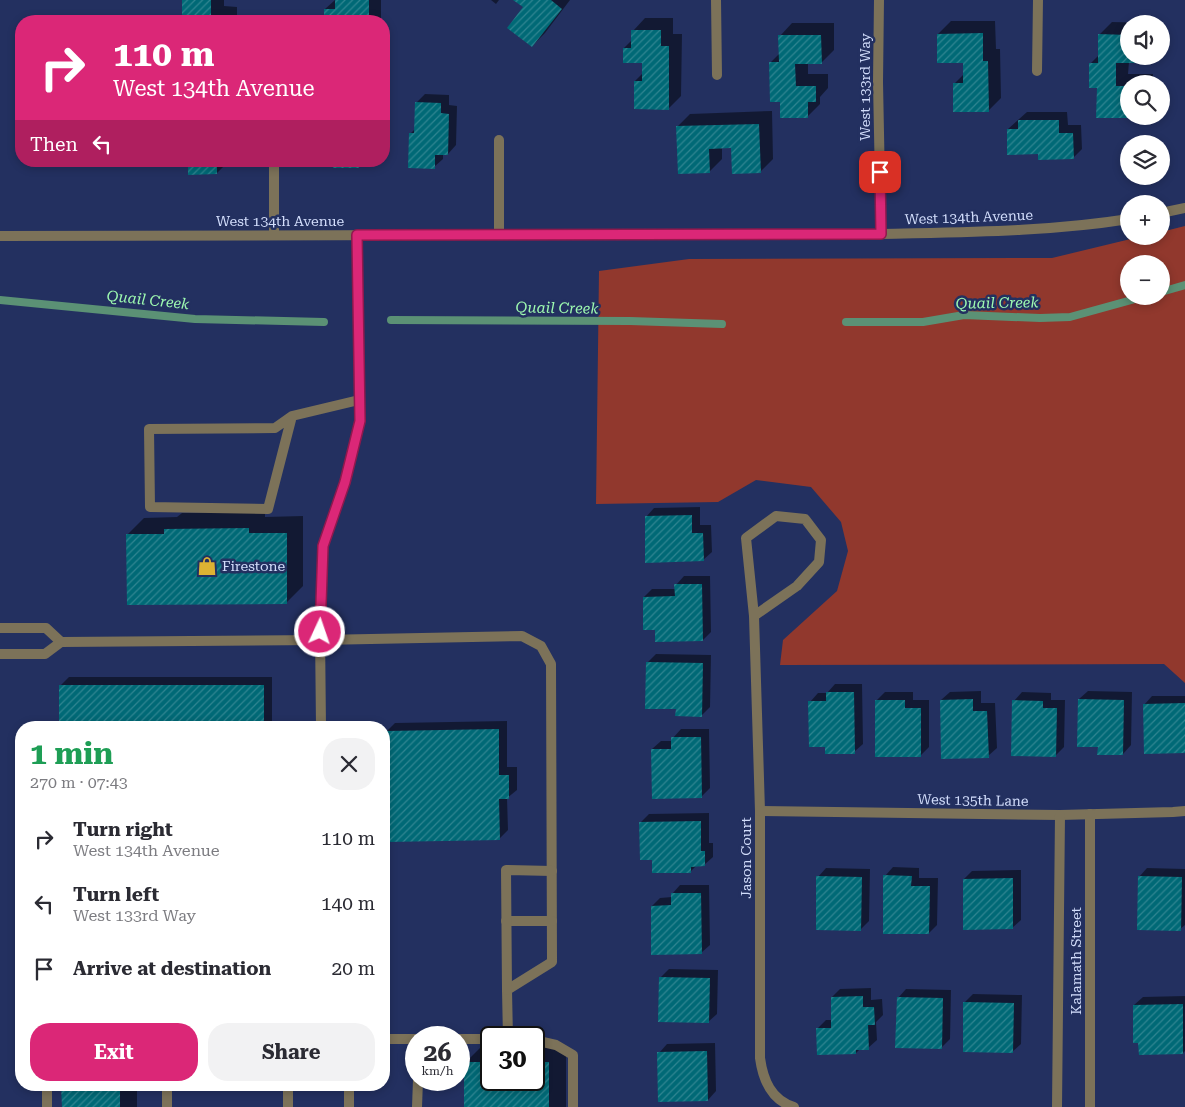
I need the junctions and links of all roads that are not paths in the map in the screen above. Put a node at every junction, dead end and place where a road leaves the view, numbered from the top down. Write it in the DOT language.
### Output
graph roads {
  1 [pos="716,0"];
  2 [pos="879,0"];
  3 [pos="1038,0"];
  4 [pos="1036,71"];
  5 [pos="717,75"];
  6 [pos="499,140"];
  7 [pos="274,167"];
  8 [pos="1185,208"];
  9 [pos="1170,211"];
  10 [pos="1120,219"];
  11 [pos="499,234"];
  12 [pos="881,234"];
  13 [pos="274,235"];
  14 [pos="357,235"];
  15 [pos="0,236"];
  16 [pos="359,400"];
  17 [pos="292,416"];
  18 [pos="754,616"];
  19 [pos="0,628"];
  20 [pos="320,640"];
  21 [pos="62,642"];
  22 [pos="0,654"];
  23 [pos="321,721"];
  24 [pos="1185,810"];
  25 [pos="760,811"];
  26 [pos="1090,814"];
  27 [pos="1060,815"];
  28 [pos="552,871"];
  29 [pos="506,921"];
  30 [pos="552,921"];
  31 [pos="507,990"];
  32 [pos="508,1026"];
  33 [pos="390,1039"];
  34 [pos="405,1039"];
  35 [pos="545,1042"];
  36 [pos="47,1091"];
  37 [pos="167,1091"];
  38 [pos="288,1091"];
  39 [pos="349,1091"];
  40 [pos="418,1091"];
  41 [pos="47,1107"];
  42 [pos="167,1107"];
  43 [pos="288,1107"];
  44 [pos="350,1107"];
  45 [pos="417,1107"];
  46 [pos="573,1107"];
  47 [pos="794,1107"];
  48 [pos="1057,1107"];
  49 [pos="1090,1107"];
  1 -- 5 [label="street"];
  2 -- 12 [label="street, West 133rd Way"];
  3 -- 4 [label="street"];
  6 -- 11 [label="street"];
  7 -- 13 [label="street"];
  8 -- 9 [label="street"];
  10 -- 12 [label="street, West 134th Avenue"];
  11 -- 12 [label="street, West 134th Avenue"];
  11 -- 14 [label="street, West 134th Avenue"];
  13 -- 14 [label="street, West 134th Avenue"];
  13 -- 15 [label="street, West 134th Avenue"];
  14 -- 16 [label="street"];
  16 -- 17 [label="street"];
  16 -- 20 [label="street"];
  17 -- 17 [label="street"];
  18 -- 18 [label="street, Jason Court"];
  18 -- 25 [label="street, Jason Court"];
  19 -- 21 [label="street"];
  20 -- 21 [label="street"];
  20 -- 23 [label="street"];
  20 -- 28 [label="street"];
  21 -- 22 [label="street"];
  24 -- 26 [label="street, West 135th Lane"];
  25 -- 27 [label="street, West 135th Lane"];
  25 -- 47 [label="street, Jason Court"];
  26 -- 27 [label="street, West 135th Lane"];
  26 -- 49 [label="street, Kalamath Street"];
  27 -- 48 [label="street, Kalamath Street"];
  28 -- 29 [label="street"];
  28 -- 30 [label="street"];
  29 -- 30 [label="street"];
  29 -- 31 [label="street"];
  30 -- 31 [label="street"];
  31 -- 32 [label="street"];
  33 -- 34 [label="street"];
  35 -- 46 [label="street"];
  36 -- 41 [label="street"];
  37 -- 42 [label="street"];
  38 -- 43 [label="street"];
  39 -- 44 [label="street"];
  40 -- 45 [label="street"];
}
